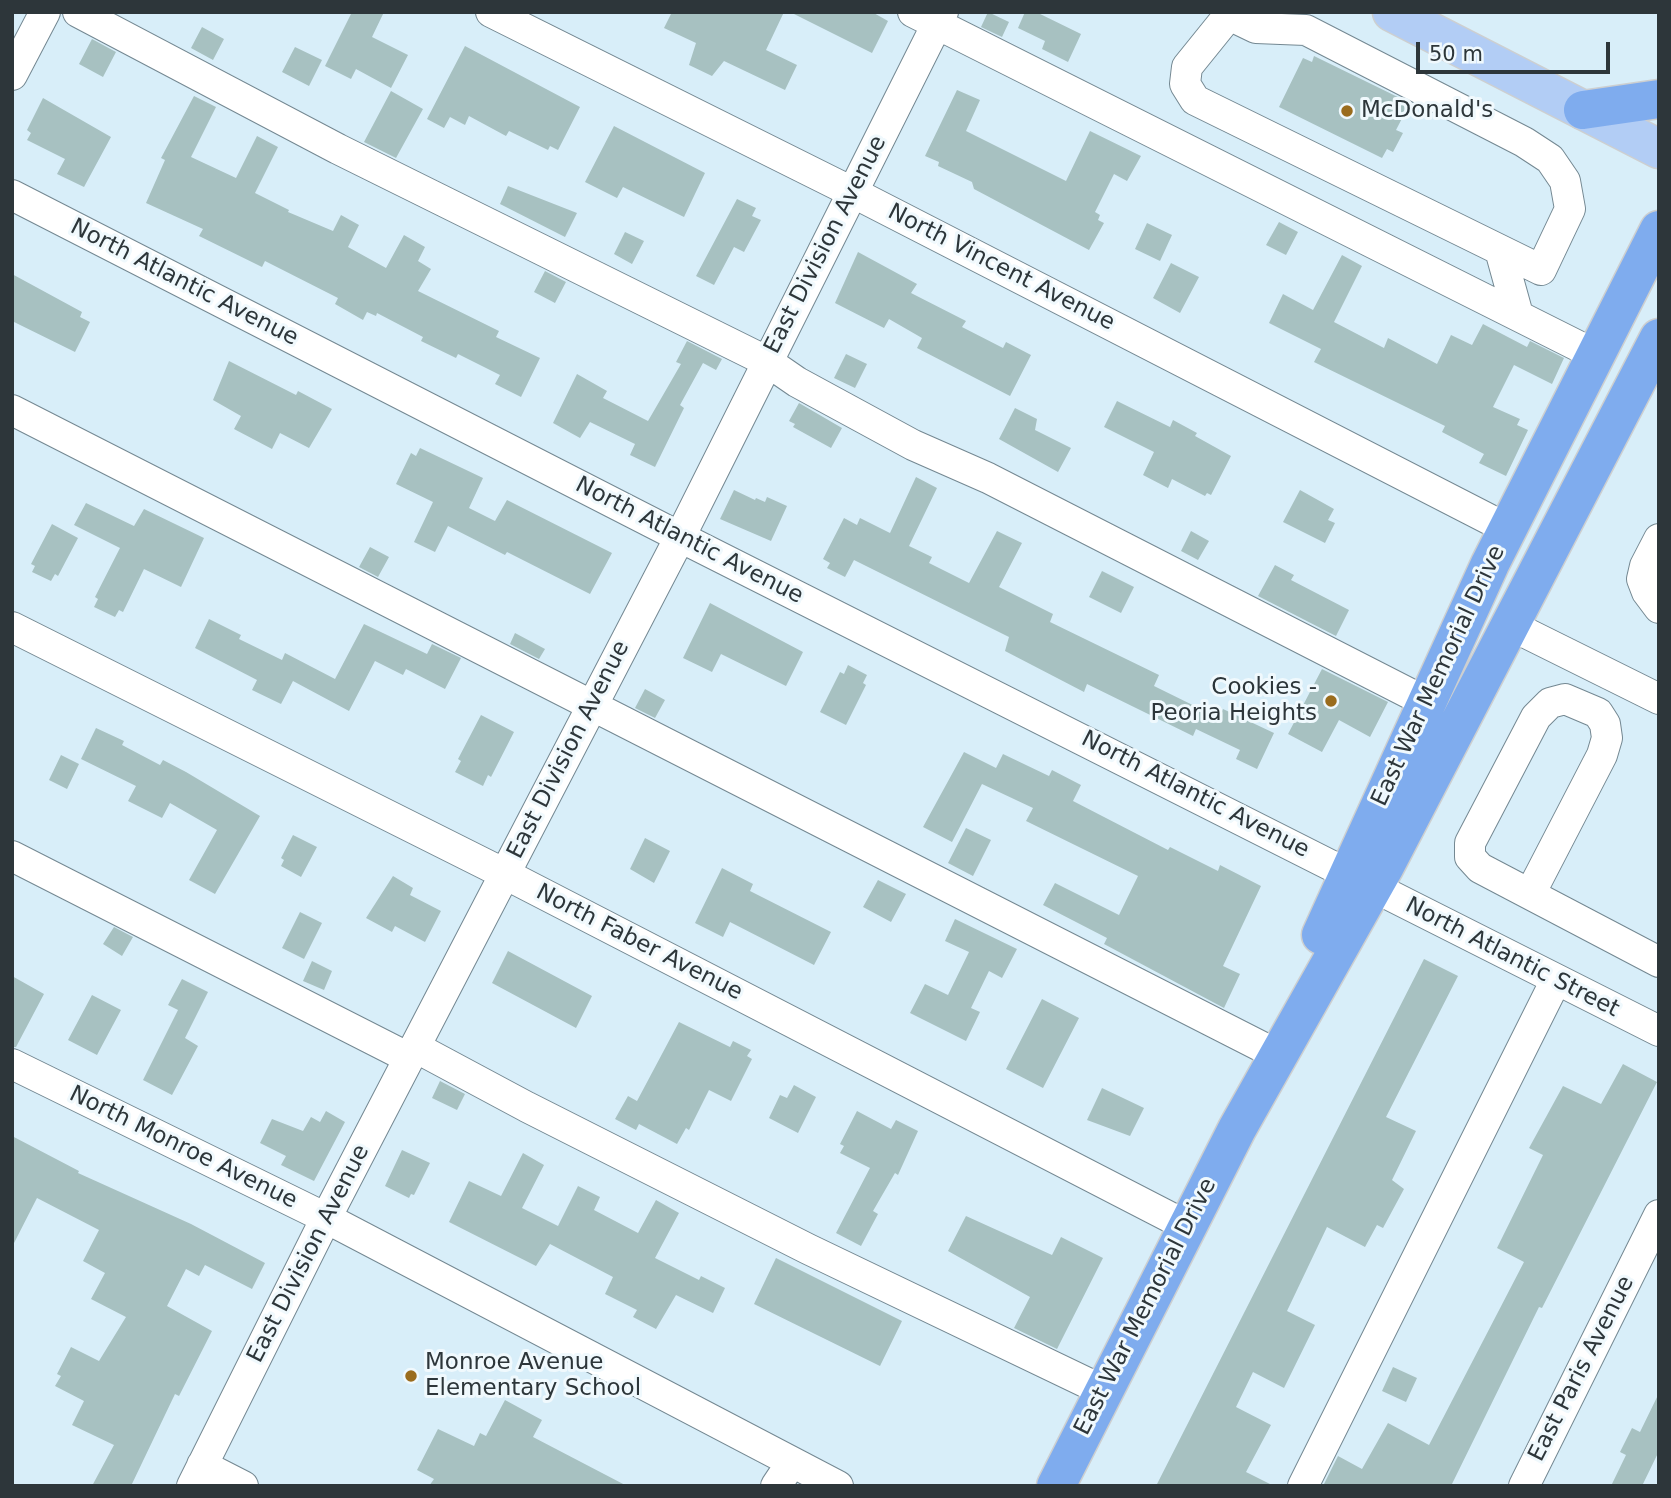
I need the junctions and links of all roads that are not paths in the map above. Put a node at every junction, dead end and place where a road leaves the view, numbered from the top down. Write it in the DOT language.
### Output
graph roads {
  1 [pos="45,12"];
  2 [pos="78,12"];
  3 [pos="491,12"];
  4 [pos="1392,12"];
  5 [pos="1230,14"];
  6 [pos="931,16"];
  7 [pos="12,75"];
  8 [pos="1659,99"];
  9 [pos="1583,110"];
  10 [pos="1659,149"];
  11 [pos="852,192"];
  12 [pos="12,195"];
  13 [pos="1659,230"];
  14 [pos="1500,250"];
  15 [pos="1518,315"];
  16 [pos="1659,338"];
  17 [pos="1659,350"];
  18 [pos="1596,355"];
  19 [pos="768,362"];
  20 [pos="12,410"];
  21 [pos="1573,502"];
  22 [pos="1508,528"];
  23 [pos="680,537"];
  24 [pos="1659,539"];
  25 [pos="1659,608"];
  26 [pos="1510,625"];
  27 [pos="12,627"];
  28 [pos="1659,699"];
  29 [pos="1426,702"];
  30 [pos="592,706"];
  31 [pos="12,856"];
  32 [pos="505,873"];
  33 [pos="1363,880"];
  34 [pos="1530,894"];
  35 [pos="1659,962"];
  36 [pos="1556,980"];
  37 [pos="1659,1031"];
  38 [pos="1270,1051"];
  39 [pos="412,1052"];
  40 [pos="12,1064"];
  41 [pos="1237,1129"];
  42 [pos="1659,1215"];
  43 [pos="326,1218"];
  44 [pos="1187,1226"];
  45 [pos="1104,1391"];
  46 [pos="784,1474"];
  47 [pos="197,1476"];
  48 [pos="243,1486"];
  49 [pos="838,1486"];
  50 [pos="1056,1486"];
  51 [pos="1303,1486"];
  52 [pos="1524,1486"];
  1 -- 7 [label="street"];
  2 -- 19 [label="street"];
  3 -- 11 [label="street, North Vincent Avenue"];
  4 -- 9 [label="main road"];
  5 -- 14 [label="street"];
  5 -- 14 [label="street"];
  6 -- 11 [label="street, East Division Avenue"];
  6 -- 15 [label="street"];
  8 -- 9 [label="highway"];
  9 -- 10 [label="main road"];
  11 -- 19 [label="street, East Division Avenue"];
  11 -- 22 [label="street, North Vincent Avenue"];
  12 -- 23 [label="street, North Atlantic Avenue"];
  13 -- 18 [label="highway, East War Memorial Drive"];
  14 -- 15 [label="street"];
  15 -- 18 [label="street"];
  16 -- 21 [label="highway, East War Memorial Drive"];
  17 -- 21 [label="highway"];
  18 -- 22 [label="highway, East War Memorial Drive"];
  19 -- 23 [label="street, East Division Avenue"];
  19 -- 29 [label="street"];
  20 -- 30 [label="street"];
  21 -- 26 [label="highway, East War Memorial Drive"];
  22 -- 29 [label="highway, East War Memorial Drive"];
  23 -- 30 [label="street, East Division Avenue"];
  23 -- 33 [label="street, North Atlantic Avenue"];
  24 -- 25 [label="street"];
  26 -- 28 [label="street"];
  26 -- 33 [label="highway, East War Memorial Drive"];
  27 -- 32 [label="street, North Faber Avenue"];
  29 -- 33 [label="highway, East War Memorial Drive"];
  30 -- 32 [label="street, East Division Avenue"];
  30 -- 38 [label="street"];
  31 -- 39 [label="street"];
  32 -- 39 [label="street, East Division Avenue"];
  32 -- 44 [label="street, North Faber Avenue"];
  33 -- 36 [label="street, North Atlantic Street"];
  33 -- 38 [label="highway, East War Memorial Drive"];
  33 -- 41 [label="highway, East War Memorial Drive"];
  34 -- 34 [label="street"];
  34 -- 35 [label="street"];
  36 -- 37 [label="street, North Atlantic Street"];
  36 -- 51 [label="street"];
  38 -- 41 [label="highway, East War Memorial Drive"];
  39 -- 43 [label="street, East Division Avenue"];
  39 -- 45 [label="street"];
  40 -- 43 [label="street, North Monroe Avenue"];
  41 -- 44 [label="highway, East War Memorial Drive"];
  42 -- 52 [label="street, East Paris Avenue"];
  43 -- 46 [label="street, North Monroe Avenue"];
  43 -- 47 [label="street, East Division Avenue"];
  44 -- 45 [label="highway, East War Memorial Drive"];
  45 -- 50 [label="highway, East War Memorial Drive"];
  46 -- 49 [label="street, North Monroe Avenue"];
  47 -- 48 [label="street"];
}
